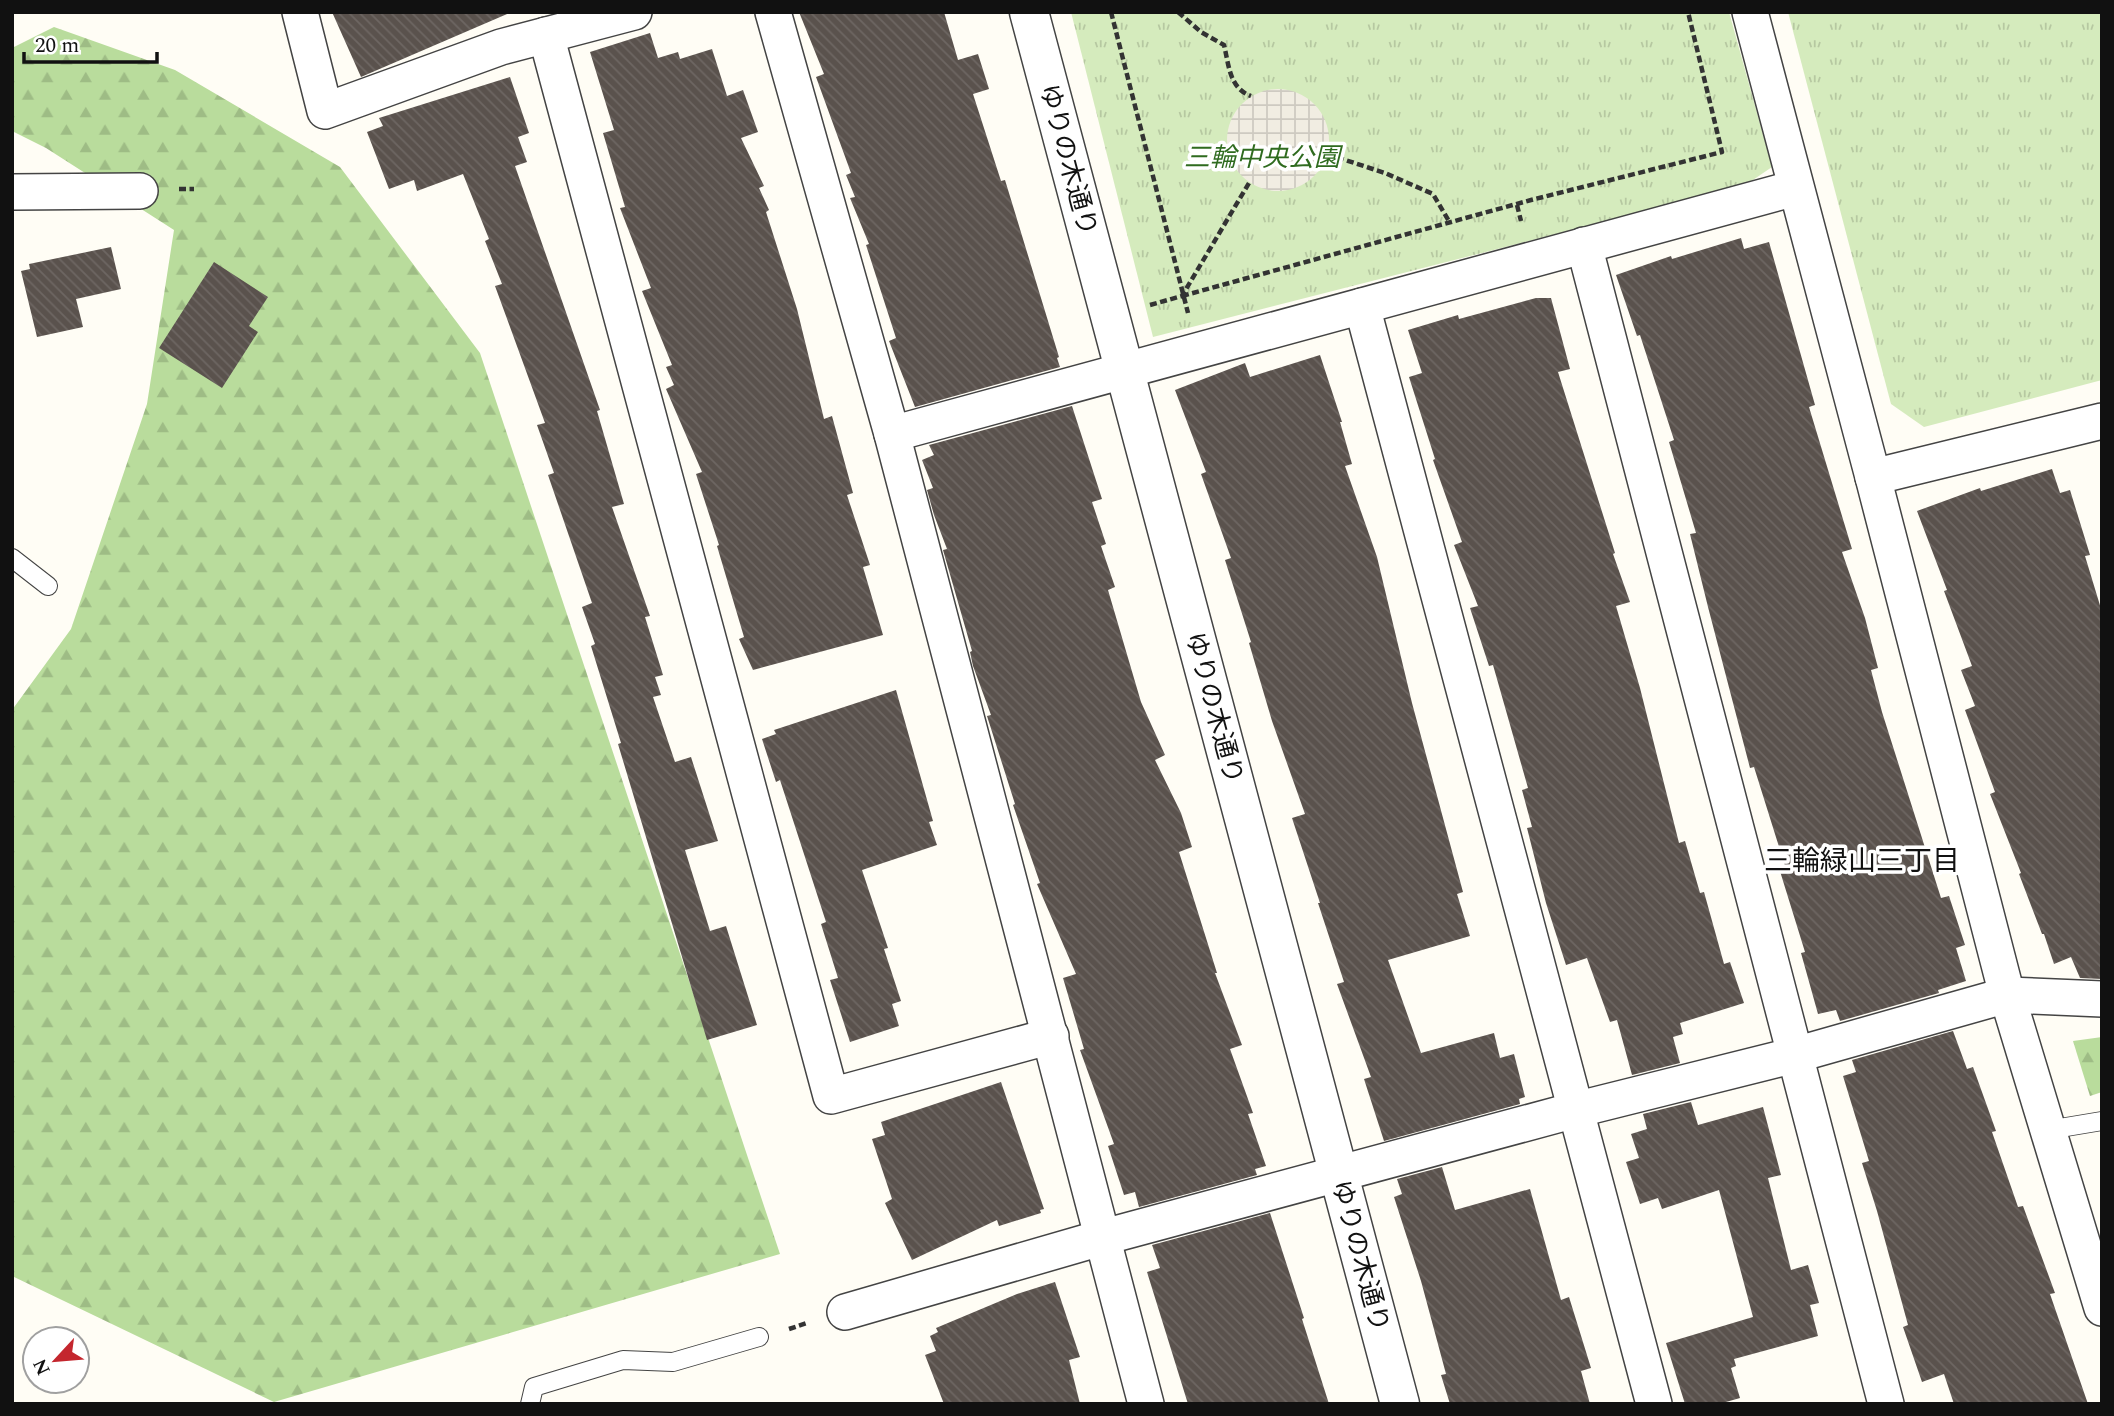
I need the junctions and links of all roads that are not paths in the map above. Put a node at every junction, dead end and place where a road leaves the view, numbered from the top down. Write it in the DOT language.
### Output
graph roads {
  1 [pos="300,12"];
  2 [pos="634,12"];
  3 [pos="773,12"];
  4 [pos="1029,12"];
  5 [pos="1749,12"];
  6 [pos="545,35"];
  7 [pos="1795,188"];
  8 [pos="140,191"];
  9 [pos="12,192"];
  10 [pos="1584,245"];
  11 [pos="1362,306"];
  12 [pos="1125,371"];
  13 [pos="2102,421"];
  14 [pos="892,434"];
  15 [pos="1873,477"];
  16 [pos="12,558"];
  17 [pos="48,586"];
  18 [pos="2007,995"];
  19 [pos="2102,999"];
  20 [pos="1051,1036"];
  21 [pos="1795,1055"];
  22 [pos="1575,1110"];
  23 [pos="2102,1121"];
  24 [pos="2048,1130"];
  25 [pos="1338,1174"];
  26 [pos="1104,1237"];
  27 [pos="2102,1308"];
  28 [pos="845,1312"];
  29 [pos="759,1338"];
  30 [pos="530,1404"];
  31 [pos="1146,1404"];
  32 [pos="1400,1404"];
  33 [pos="1654,1404"];
  34 [pos="1886,1404"];
  1 -- 6 [label="street"];
  2 -- 6 [label="street"];
  3 -- 14 [label="street"];
  4 -- 12 [label="street, ゆりの木通り"];
  5 -- 7 [label="street"];
  6 -- 20 [label="street"];
  7 -- 10 [label="street"];
  7 -- 15 [label="street"];
  8 -- 9 [label="street"];
  10 -- 11 [label="street"];
  10 -- 21 [label="street"];
  11 -- 12 [label="street"];
  11 -- 22 [label="street"];
  12 -- 14 [label="street"];
  12 -- 25 [label="street, ゆりの木通り"];
  13 -- 15 [label="street"];
  14 -- 20 [label="street"];
  15 -- 18 [label="street"];
  16 -- 17 [label="lane"];
  18 -- 19 [label="street"];
  18 -- 21 [label="street"];
  18 -- 24 [label="street"];
  20 -- 26 [label="street"];
  21 -- 22 [label="street"];
  21 -- 34 [label="street"];
  22 -- 25 [label="street"];
  22 -- 33 [label="street"];
  23 -- 24 [label="lane"];
  24 -- 27 [label="street"];
  25 -- 26 [label="street"];
  25 -- 32 [label="street, ゆりの木通り"];
  26 -- 28 [label="street"];
  26 -- 31 [label="street"];
  29 -- 30 [label="lane"];
}
